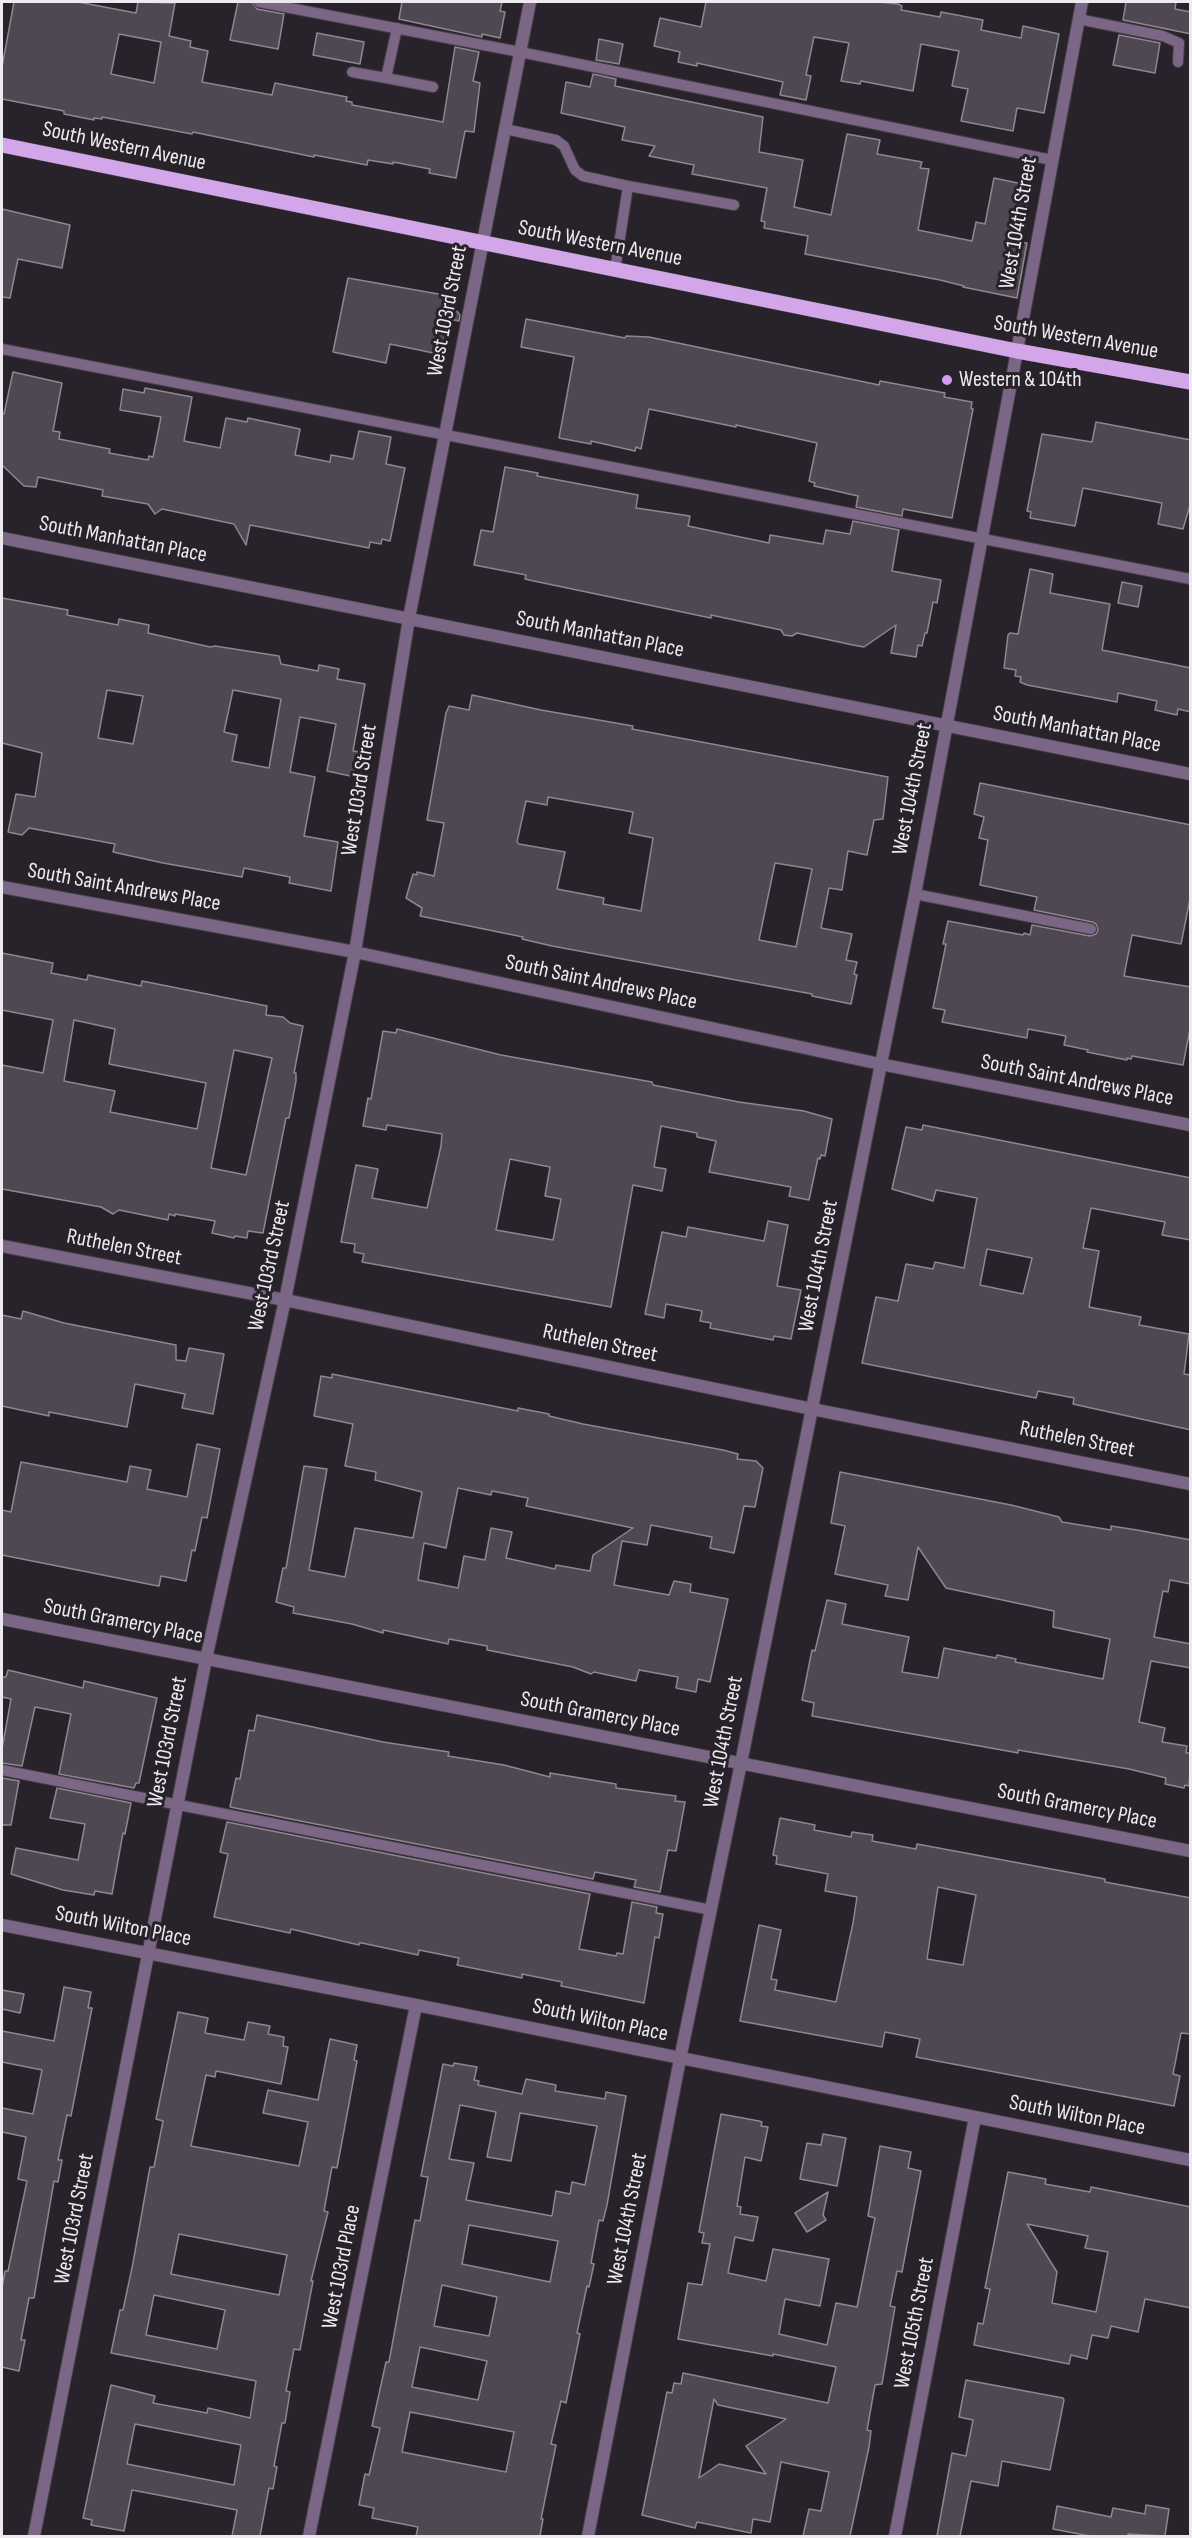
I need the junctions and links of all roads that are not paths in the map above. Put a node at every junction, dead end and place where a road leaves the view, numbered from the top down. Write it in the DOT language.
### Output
graph roads {
  1 [pos="260,2"];
  2 [pos="530,2"];
  3 [pos="1082,2"];
  4 [pos="1078,19"];
  5 [pos="397,28"];
  6 [pos="520,52"];
  7 [pos="1178,62"];
  8 [pos="352,72"];
  9 [pos="386,78"];
  10 [pos="433,87"];
  11 [pos="505,129"];
  12 [pos="2,145"];
  13 [pos="1052,160"];
  14 [pos="628,186"];
  15 [pos="734,205"];
  16 [pos="482,244"];
  17 [pos="615,270"];
  18 [pos="2,349"];
  19 [pos="1017,351"];
  20 [pos="1191,382"];
  21 [pos="445,434"];
  22 [pos="2,538"];
  23 [pos="982,540"];
  24 [pos="1191,579"];
  25 [pos="409,618"];
  26 [pos="946,726"];
  27 [pos="1191,774"];
  28 [pos="2,886"];
  29 [pos="915,894"];
  30 [pos="1090,929"];
  31 [pos="355,952"];
  32 [pos="880,1064"];
  33 [pos="1191,1125"];
  34 [pos="2,1246"];
  35 [pos="285,1300"];
  36 [pos="812,1409"];
  37 [pos="1191,1484"];
  38 [pos="2,1619"];
  39 [pos="206,1659"];
  40 [pos="741,1763"];
  41 [pos="2,1770"];
  42 [pos="177,1806"];
  43 [pos="1191,1851"];
  44 [pos="711,1910"];
  45 [pos="2,1925"];
  46 [pos="148,1954"];
  47 [pos="416,2005"];
  48 [pos="680,2059"];
  49 [pos="975,2117"];
  50 [pos="1191,2160"];
  51 [pos="34,2536"];
  52 [pos="309,2536"];
  53 [pos="588,2536"];
  54 [pos="896,2536"];
  1 -- 5 [label="lane"];
  2 -- 6 [label="street, West 103rd Street"];
  3 -- 4 [label="street, West 104th Street"];
  4 -- 7 [label="lane"];
  4 -- 13 [label="street, West 104th Street"];
  5 -- 6 [label="lane"];
  5 -- 9 [label="lane"];
  6 -- 11 [label="street, West 103rd Street"];
  6 -- 13 [label="lane"];
  8 -- 9 [label="lane"];
  9 -- 10 [label="lane"];
  11 -- 14 [label="lane"];
  11 -- 16 [label="street, West 103rd Street"];
  12 -- 16 [label="main road, South Western Avenue"];
  13 -- 19 [label="street, West 104th Street"];
  14 -- 15 [label="lane"];
  14 -- 17 [label="lane"];
  16 -- 17 [label="main road, South Western Avenue"];
  16 -- 21 [label="street, West 103rd Street"];
  17 -- 19 [label="main road, South Western Avenue"];
  18 -- 21 [label="lane"];
  19 -- 20 [label="main road, South Western Avenue"];
  19 -- 23 [label="street, West 104th Street"];
  21 -- 23 [label="lane"];
  21 -- 25 [label="street, West 103rd Street"];
  22 -- 25 [label="street, South Manhattan Place"];
  23 -- 24 [label="lane"];
  23 -- 26 [label="street, West 104th Street"];
  25 -- 26 [label="street, South Manhattan Place"];
  25 -- 31 [label="street, West 103rd Street"];
  26 -- 27 [label="street, South Manhattan Place"];
  26 -- 29 [label="street, West 104th Street"];
  28 -- 31 [label="street, South Saint Andrews Place"];
  29 -- 30 [label="lane"];
  29 -- 32 [label="street, West 104th Street"];
  31 -- 32 [label="street, South Saint Andrews Place"];
  31 -- 35 [label="street, West 103rd Street"];
  32 -- 33 [label="street, South Saint Andrews Place"];
  32 -- 36 [label="street, West 104th Street"];
  34 -- 35 [label="street, Ruthelen Street"];
  35 -- 36 [label="street, Ruthelen Street"];
  35 -- 39 [label="street, West 103rd Street"];
  36 -- 37 [label="street, Ruthelen Street"];
  36 -- 40 [label="street, West 104th Street"];
  38 -- 39 [label="street, South Gramercy Place"];
  39 -- 40 [label="street, South Gramercy Place"];
  39 -- 42 [label="street, West 103rd Street"];
  40 -- 43 [label="street, South Gramercy Place"];
  40 -- 44 [label="street, West 104th Street"];
  41 -- 42 [label="lane"];
  42 -- 44 [label="lane"];
  42 -- 46 [label="street, West 103rd Street"];
  44 -- 48 [label="street, West 104th Street"];
  45 -- 46 [label="street, South Wilton Place"];
  46 -- 47 [label="street, South Wilton Place"];
  46 -- 51 [label="street, West 103rd Street"];
  47 -- 48 [label="street, South Wilton Place"];
  47 -- 52 [label="street, West 103rd Place"];
  48 -- 49 [label="street, South Wilton Place"];
  48 -- 53 [label="street, West 104th Street"];
  49 -- 50 [label="street, South Wilton Place"];
  49 -- 54 [label="street, West 105th Street"];
}
